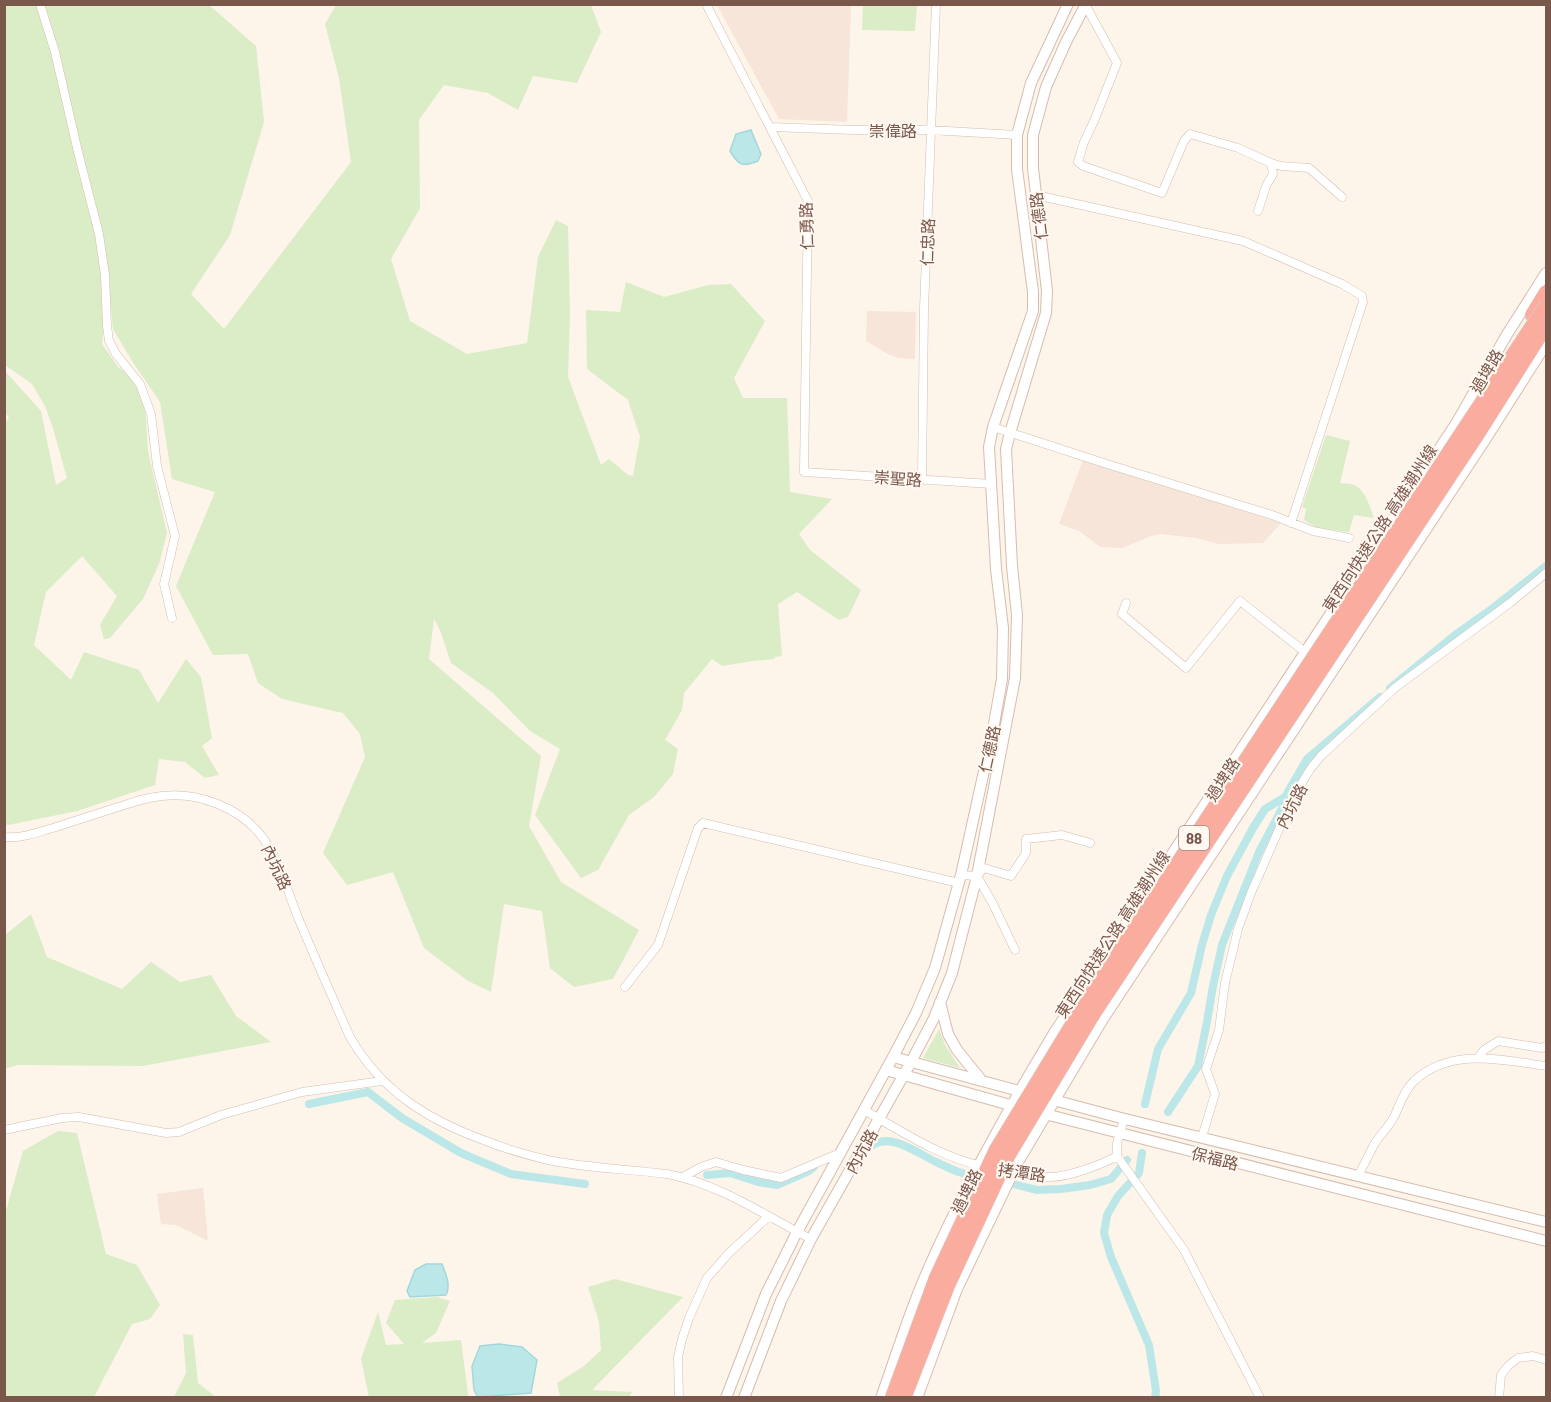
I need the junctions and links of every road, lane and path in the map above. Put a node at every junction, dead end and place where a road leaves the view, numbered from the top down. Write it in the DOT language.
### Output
graph roads {
  1 [pos="40,4"];
  2 [pos="706,4"];
  3 [pos="936,4"];
  4 [pos="1068,4"];
  5 [pos="1085,5"];
  6 [pos="770,127"];
  7 [pos="930,130"];
  8 [pos="1017,135"];
  9 [pos="1272,163"];
  10 [pos="1036,195"];
  11 [pos="1342,197"];
  12 [pos="1258,211"];
  13 [pos="1546,273"];
  14 [pos="1546,292"];
  15 [pos="1546,305"];
  16 [pos="1546,326"];
  17 [pos="1546,344"];
  18 [pos="993,427"];
  19 [pos="1465,427"];
  20 [pos="1010,433"];
  21 [pos="804,472"];
  22 [pos="922,480"];
  23 [pos="992,484"];
  24 [pos="1292,523"];
  25 [pos="1349,538"];
  26 [pos="1546,573"];
  27 [pos="1126,603"];
  28 [pos="172,618"];
  29 [pos="1305,652"];
  30 [pos="4,837"];
  31 [pos="1090,843"];
  32 [pos="977,876"];
  33 [pos="960,879"];
  34 [pos="1015,950"];
  35 [pos="625,987"];
  36 [pos="940,1002"];
  37 [pos="1546,1046"];
  38 [pos="893,1057"];
  39 [pos="1478,1058"];
  40 [pos="911,1062"];
  41 [pos="1546,1066"];
  42 [pos="886,1070"];
  43 [pos="903,1075"];
  44 [pos="382,1081"];
  45 [pos="982,1081"];
  46 [pos="1019,1091"];
  47 [pos="1055,1100"];
  48 [pos="1011,1105"];
  49 [pos="864,1110"];
  50 [pos="1046,1115"];
  51 [pos="879,1118"];
  52 [pos="1124,1119"];
  53 [pos="4,1130"];
  54 [pos="1120,1134"];
  55 [pos="1202,1137"];
  56 [pos="840,1153"];
  57 [pos="1118,1158"];
  58 [pos="977,1168"];
  59 [pos="1012,1175"];
  60 [pos="1358,1176"];
  61 [pos="683,1177"];
  62 [pos="769,1216"];
  63 [pos="1546,1222"];
  64 [pos="797,1232"];
  65 [pos="811,1239"];
  66 [pos="1546,1241"];
  67 [pos="1546,1360"];
  68 [pos="679,1398"];
  69 [pos="726,1398"];
  70 [pos="744,1398"];
  71 [pos="881,1398"];
  72 [pos="892,1398"];
  73 [pos="904,1398"];
  74 [pos="917,1398"];
  75 [pos="1260,1398"];
  76 [pos="1499,1398"];
  1 -- 28 [label="street"];
  2 -- 6 [label="street, 仁勇路"];
  3 -- 7 [label="street, 仁忠路"];
  4 -- 8 [label="street, 仁德路"];
  5 -- 9 [label="street"];
  5 -- 10 [label="street, 仁德路"];
  6 -- 7 [label="street, 崇偉路"];
  6 -- 21 [label="street, 仁勇路"];
  7 -- 8 [label="street, 崇偉路"];
  7 -- 22 [label="street, 仁忠路"];
  8 -- 18 [label="street, 仁德路"];
  9 -- 11 [label="street"];
  9 -- 12 [label="street"];
  10 -- 20 [label="street, 仁德路"];
  10 -- 24 [label="street"];
  13 -- 29 [label="street, 過埤路"];
  14 -- 19 [label="highway, bridge"];
  15 -- 19 [label="highway, 東西向快速公路 高雄潮州線 / 88, bridge"];
  16 -- 73 [label="highway, 東西向快速公路 高雄潮州線 / 88, bridge"];
  17 -- 47 [label="street, 過埤路"];
  18 -- 20 [label="street"];
  18 -- 23 [label="street, 仁德路"];
  19 -- 72 [label="highway, 東西向快速公路 高雄潮州線 / 88, bridge"];
  20 -- 24 [label="street"];
  20 -- 32 [label="street, 仁德路"];
  21 -- 22 [label="street, 崇聖路"];
  22 -- 23 [label="street, 崇聖路"];
  23 -- 33 [label="street, 仁德路"];
  24 -- 25 [label="street"];
  26 -- 55 [label="street, 內坑路"];
  27 -- 29 [label="street"];
  29 -- 46 [label="street, 過埤路"];
  30 -- 44 [label="street, 內坑路"];
  31 -- 32 [label="street"];
  32 -- 33 [label="street"];
  32 -- 34 [label="street"];
  32 -- 36 [label="street, 仁德路"];
  33 -- 35 [label="street"];
  33 -- 38 [label="street, 仁德路"];
  36 -- 40 [label="street, 仁德路"];
  36 -- 45 [label="street"];
  37 -- 39 [label="street"];
  38 -- 40 [label="street, 保福路"];
  38 -- 42 [label="street, 內坑路"];
  39 -- 41 [label="street"];
  39 -- 60 [label="street"];
  40 -- 43 [label="street, 內坑路"];
  40 -- 45 [label="street, 保福路"];
  42 -- 43 [label="street, 保福路"];
  42 -- 49 [label="street, 內坑路"];
  43 -- 48 [label="street, 保福路"];
  43 -- 51 [label="street, 內坑路"];
  44 -- 53 [label="street"];
  44 -- 61 [label="street, 內坑路"];
  45 -- 46 [label="street, 保福路"];
  46 -- 47 [label="street, 保福路"];
  46 -- 48 [label="street, 過埤路"];
  47 -- 50 [label="street, 過埤路"];
  47 -- 52 [label="street, 保福路"];
  48 -- 50 [label="street, 保福路"];
  48 -- 58 [label="street, 過埤路"];
  49 -- 51 [label="street, 拷潭路"];
  49 -- 56 [label="street, 內坑路"];
  50 -- 54 [label="street, 保福路"];
  50 -- 59 [label="street, 過埤路"];
  51 -- 58 [label="street, 拷潭路"];
  51 -- 65 [label="street, 內坑路"];
  52 -- 54 [label="street"];
  52 -- 55 [label="street, 保福路"];
  54 -- 57 [label="street"];
  54 -- 66 [label="street, 保福路"];
  55 -- 60 [label="street, 保福路"];
  56 -- 61 [label="street, 內坑路"];
  56 -- 64 [label="street, 內坑路"];
  57 -- 59 [label="street, 拷潭路"];
  57 -- 75 [label="street"];
  58 -- 59 [label="street, 拷潭路"];
  58 -- 71 [label="street, 過埤路"];
  59 -- 74 [label="street, 過埤路"];
  60 -- 63 [label="street, 保福路"];
  61 -- 62 [label="street, 內坑路"];
  62 -- 64 [label="street, 內坑路"];
  62 -- 68 [label="street"];
  64 -- 65 [label="street, 內坑路"];
  64 -- 69 [label="street, 內坑路"];
  65 -- 70 [label="street, 內坑路"];
  67 -- 76 [label="street"];
}
